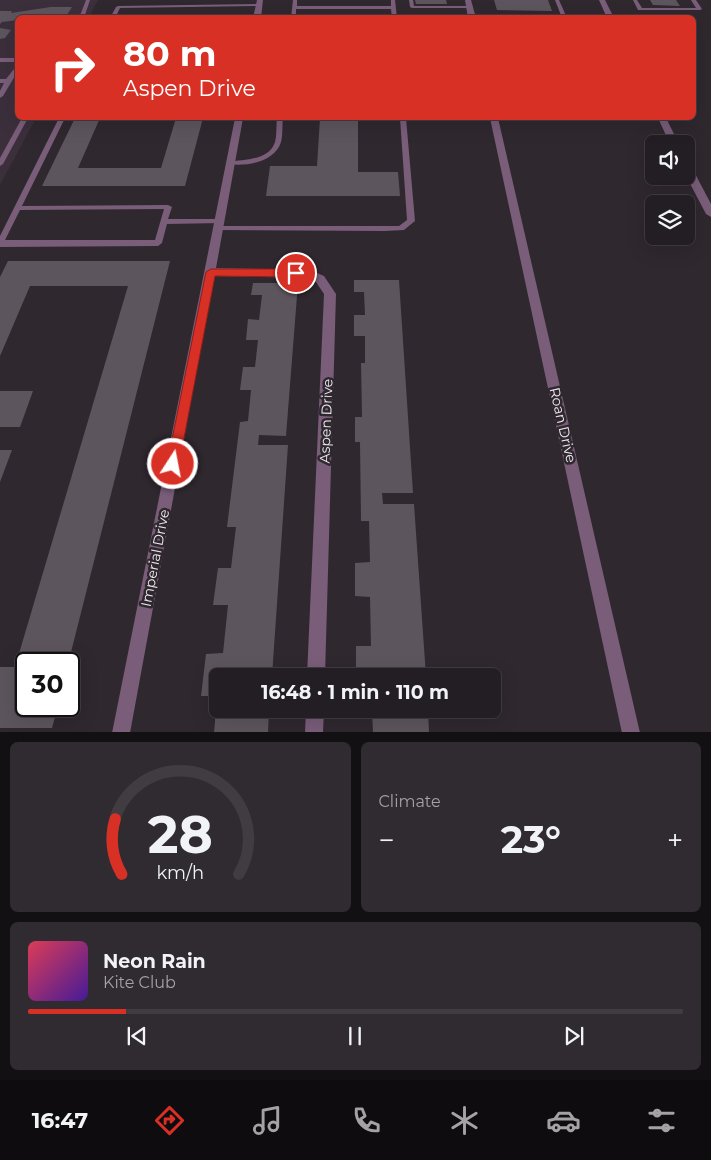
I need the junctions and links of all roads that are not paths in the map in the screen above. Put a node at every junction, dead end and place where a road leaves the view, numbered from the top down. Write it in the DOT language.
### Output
graph roads {
  1 [pos="88,0"];
  2 [pos="295,0"];
  3 [pos="393,0"];
  4 [pos="411,0"];
  5 [pos="557,0"];
  6 [pos="602,0"];
  7 [pos="635,0"];
  8 [pos="693,0"];
  9 [pos="260,3"];
  10 [pos="469,3"];
  11 [pos="394,7"];
  12 [pos="294,8"];
  13 [pos="81,15"];
  14 [pos="114,15"];
  15 [pos="293,15"];
  16 [pos="395,15"];
  17 [pos="564,15"];
  18 [pos="610,15"];
  19 [pos="0,60"];
  20 [pos="15,60"];
  21 [pos="15,70"];
  22 [pos="0,81"];
  23 [pos="8,81"];
  24 [pos="0,96"];
  25 [pos="23,120"];
  26 [pos="61,120"];
  27 [pos="239,120"];
  28 [pos="280,120"];
  29 [pos="403,120"];
  30 [pos="494,120"];
  31 [pos="663,120"];
  32 [pos="670,135"];
  33 [pos="231,163"];
  34 [pos="0,164"];
  35 [pos="695,183"];
  36 [pos="18,208"];
  37 [pos="711,214"];
  38 [pos="164,222"];
  39 [pos="220,225"];
  40 [pos="0,244"];
  41 [pos="211,272"];
  42 [pos="316,668"];
  43 [pos="315,718"];
  44 [pos="120,732"];
  45 [pos="314,732"];
  46 [pos="631,732"];
  1 -- 13 [label="lane"];
  2 -- 12 [label="lane"];
  3 -- 11 [label="lane"];
  4 -- 10 [label="lane"];
  5 -- 17 [label="lane"];
  6 -- 18 [label="street"];
  7 -- 8 [label="lane"];
  9 -- 14 [label="lane"];
  11 -- 12 [label="lane"];
  11 -- 16 [label="lane"];
  12 -- 15 [label="lane"];
  19 -- 20 [label="lane"];
  21 -- 23 [label="lane"];
  22 -- 23 [label="lane"];
  23 -- 24 [label="lane"];
  25 -- 34 [label="lane"];
  26 -- 36 [label="lane"];
  27 -- 33 [label="street, Imperial Drive"];
  28 -- 33 [label="lane"];
  29 -- 39 [label="lane"];
  30 -- 46 [label="street, Roan Drive"];
  31 -- 32 [label="street"];
  33 -- 39 [label="street, Imperial Drive"];
  35 -- 37 [label="street"];
  36 -- 38 [label="lane"];
  36 -- 40 [label="lane"];
  38 -- 39 [label="lane"];
  38 -- 40 [label="lane"];
  39 -- 41 [label="street, Imperial Drive"];
  41 -- 42 [label="street, Aspen Drive"];
  41 -- 44 [label="street, Imperial Drive"];
  43 -- 45 [label="street"];
}
